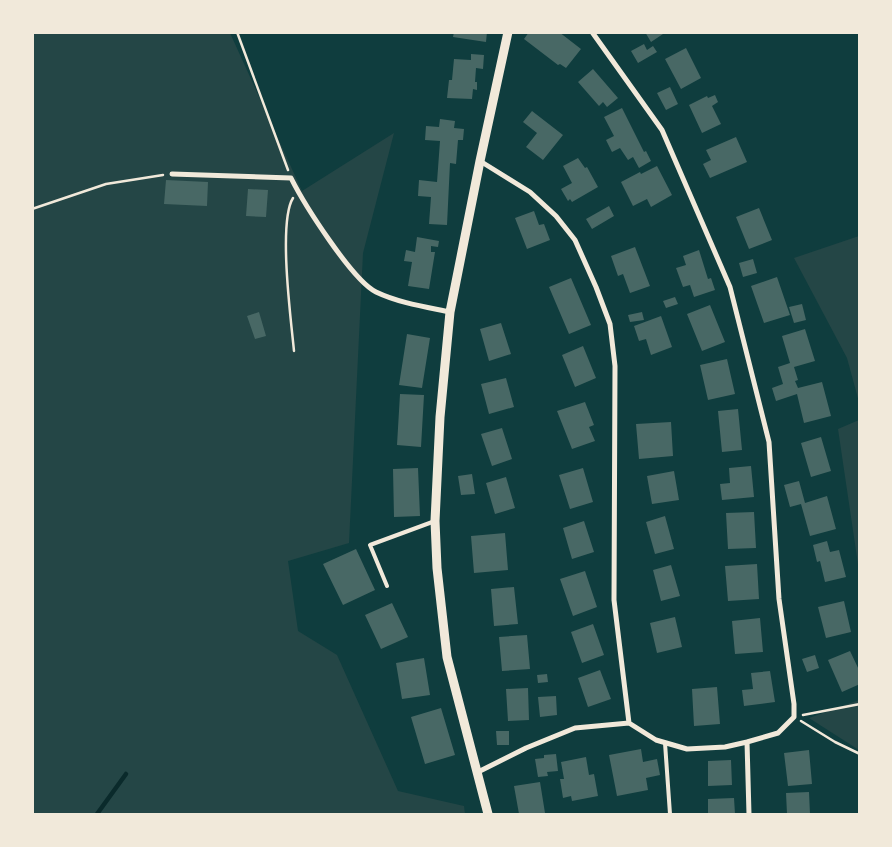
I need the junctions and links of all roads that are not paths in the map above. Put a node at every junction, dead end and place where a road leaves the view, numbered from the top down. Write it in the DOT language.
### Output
graph roads {
  1 [pos="508,32"];
  2 [pos="592,32"];
  3 [pos="480,161"];
  4 [pos="172,174"];
  5 [pos="450,312"];
  6 [pos="435,521"];
  7 [pos="387,586"];
  8 [pos="629,723"];
  9 [pos="747,742"];
  10 [pos="665,743"];
  11 [pos="478,772"];
  12 [pos="488,814"];
  13 [pos="670,814"];
  14 [pos="749,814"];
  1 -- 3 [label="street"];
  2 -- 9 [label="street"];
  3 -- 5 [label="street"];
  3 -- 8 [label="street"];
  4 -- 5 [label="street"];
  5 -- 6 [label="street"];
  6 -- 7 [label="lane"];
  6 -- 11 [label="street"];
  8 -- 10 [label="street"];
  8 -- 11 [label="street"];
  9 -- 10 [label="street"];
  9 -- 14 [label="street"];
  10 -- 13 [label="lane"];
  11 -- 12 [label="street"];
}
